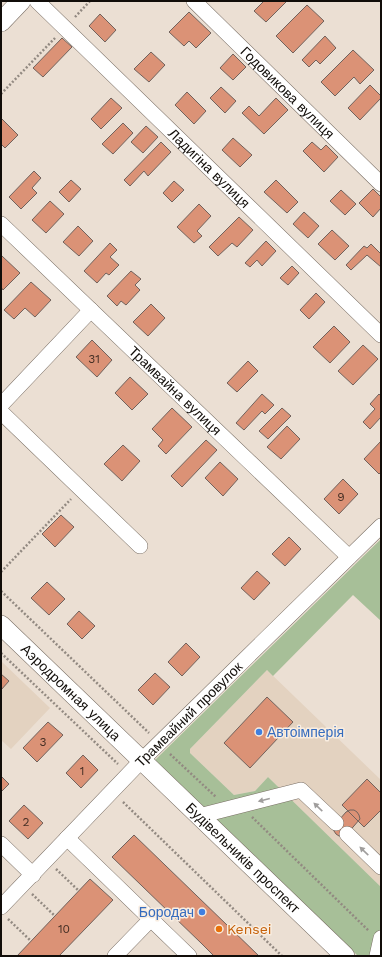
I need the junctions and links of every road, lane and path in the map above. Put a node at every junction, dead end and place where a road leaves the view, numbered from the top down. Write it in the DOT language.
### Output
graph roads {
  1 [pos="21,1"];
  2 [pos="37,1"];
  3 [pos="90,1"];
  4 [pos="194,1"];
  5 [pos="1,22"];
  6 [pos="64,28"];
  7 [pos="1,94"];
  8 [pos="381,184"];
  9 [pos="1,224"];
  10 [pos="91,310"];
  11 [pos="381,335"];
  12 [pos="1,404"];
  13 [pos="1,412"];
  14 [pos="81,489"];
  15 [pos="381,526"];
  16 [pos="140,546"];
  17 [pos="349,557"];
  18 [pos="1,572"];
  19 [pos="1,591"];
  20 [pos="1,625"];
  21 [pos="1,653"];
  22 [pos="159,743"];
  23 [pos="142,760"];
  24 [pos="128,774"];
  25 [pos="112,791"];
  26 [pos="234,807"];
  27 [pos="199,816"];
  28 [pos="336,823"];
  29 [pos="347,834"];
  30 [pos="67,838"];
  31 [pos="1,844"];
  32 [pos="46,860"];
  33 [pos="381,867"];
  34 [pos="27,880"];
  35 [pos="78,891"];
  36 [pos="4,912"];
  37 [pos="55,916"];
  38 [pos="151,919"];
  39 [pos="381,940"];
  40 [pos="31,941"];
  41 [pos="115,956"];
  42 [pos="189,956"];
  43 [pos="282,956"];
  44 [pos="345,956"];
  45 [pos="377,956"];
  1 -- 5 [label="main road"];
  2 -- 6 [label="street, Ладигіна вулиця"];
  3 -- 6 [label="path"];
  4 -- 8 [label="street, Годовикова вулиця"];
  6 -- 7 [label="path"];
  6 -- 11 [label="street, Ладигіна вулиця"];
  9 -- 10 [label="street, Трамвайна вулиця"];
  10 -- 12 [label="street"];
  10 -- 17 [label="street, Трамвайна вулиця"];
  13 -- 14 [label="street"];
  14 -- 16 [label="street"];
  14 -- 18 [label="path"];
  15 -- 17 [label="street, Трамвайний провулок"];
  17 -- 22 [label="street, Трамвайний провулок"];
  19 -- 22 [label="path"];
  20 -- 23 [label="main road, Аэродромная улица"];
  21 -- 24 [label="path"];
  22 -- 23 [label="street, Трамвайний провулок"];
  22 -- 26 [label="path"];
  23 -- 24 [label="street, Трамвайний провулок"];
  23 -- 27 [label="main road, Будівельників проспект"];
  24 -- 25 [label="street, Трамвайний провулок"];
  25 -- 30 [label="street, Трамвайний провулок"];
  25 -- 43 [label="path"];
  26 -- 27 [label="street"];
  28 -- 26 [label="street, one-way"];
  26 -- 39 [label="path"];
  27 -- 44 [label="main road, Будівельників проспект"];
  33 -- 29 [label="street, one-way"];
  30 -- 32 [label="street, Трамвайний провулок"];
  30 -- 38 [label="street"];
  31 -- 34 [label="street"];
  32 -- 34 [label="street, Трамвайний провулок"];
  32 -- 35 [label="path"];
  34 -- 36 [label="street, Трамвайний провулок"];
  34 -- 37 [label="path"];
  36 -- 40 [label="path"];
  38 -- 41 [label="street"];
  38 -- 42 [label="street"];
  39 -- 45 [label="street"];
}
